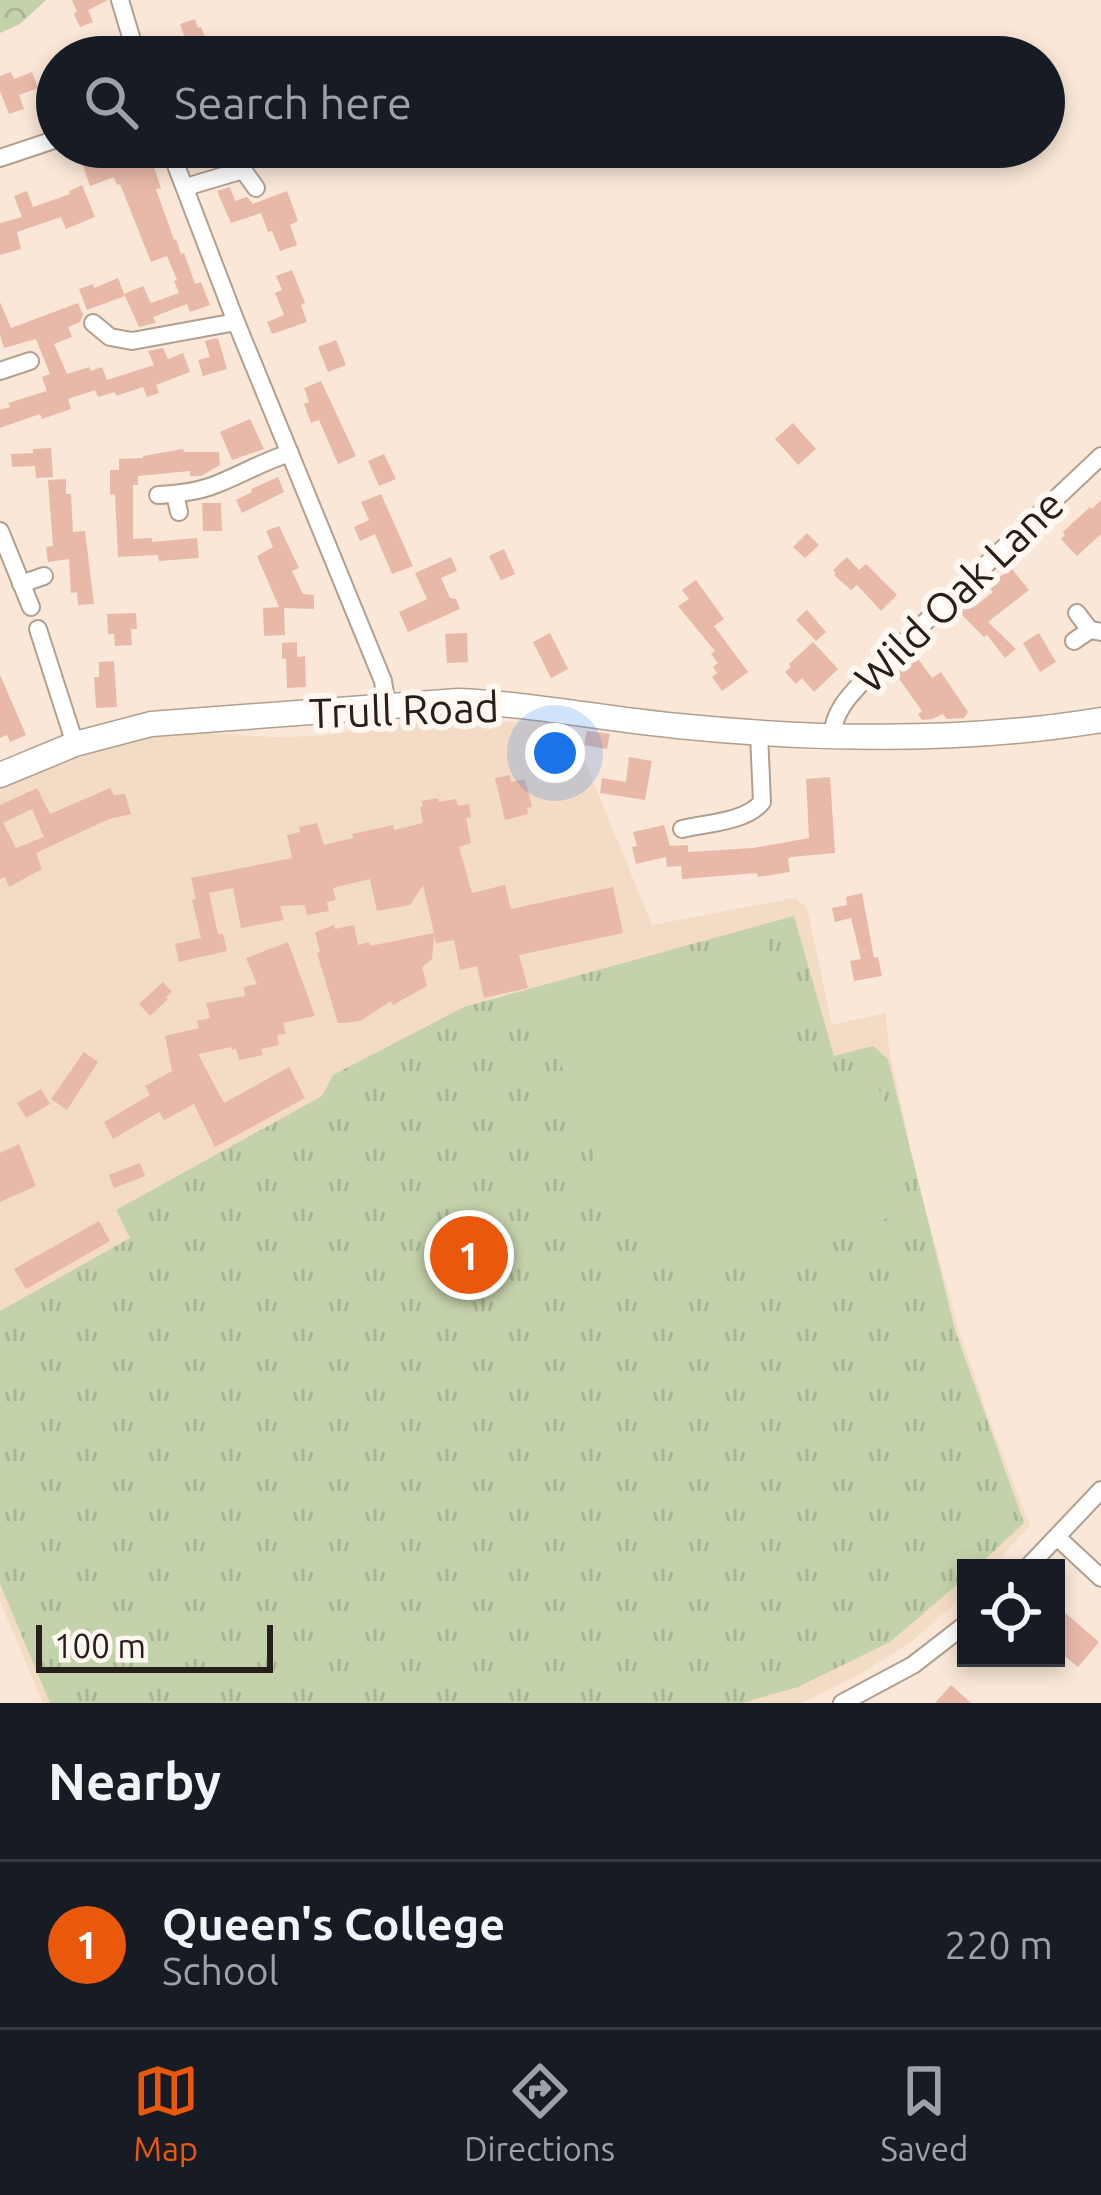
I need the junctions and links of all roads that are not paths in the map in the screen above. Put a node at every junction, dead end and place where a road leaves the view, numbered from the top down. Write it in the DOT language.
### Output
graph roads {
  1 [pos="120,0"];
  2 [pos="131,36"];
  3 [pos="36,147"];
  4 [pos="0,158"];
  5 [pos="178,168"];
  6 [pos="243,170"];
  7 [pos="186,187"];
  8 [pos="256,188"];
  9 [pos="236,322"];
  10 [pos="93,323"];
  11 [pos="30,361"];
  12 [pos="4,369"];
  13 [pos="17,390"];
  14 [pos="290,452"];
  15 [pos="1101,456"];
  16 [pos="171,500"];
  17 [pos="0,531"];
  18 [pos="44,576"];
  19 [pos="21,584"];
  20 [pos="31,607"];
  21 [pos="1077,613"];
  22 [pos="38,629"];
  23 [pos="1088,634"];
  24 [pos="387,706"];
  25 [pos="1101,720"];
  26 [pos="759,734"];
  27 [pos="832,735"];
  28 [pos="75,744"];
  29 [pos="0,775"];
  30 [pos="682,829"];
  31 [pos="1101,1490"];
  32 [pos="1058,1538"];
  33 [pos="1036,1559"];
  34 [pos="1101,1578"];
  35 [pos="957,1631"];
  36 [pos="842,1703"];
  1 -- 2 [label="street"];
  3 -- 4 [label="street"];
  5 -- 7 [label="street"];
  6 -- 7 [label="street"];
  6 -- 8 [label="street"];
  7 -- 9 [label="street"];
  9 -- 10 [label="street"];
  9 -- 14 [label="street"];
  11 -- 12 [label="street"];
  12 -- 13 [label="street"];
  14 -- 16 [label="street"];
  14 -- 24 [label="street"];
  15 -- 27 [label="street, Wild Oak Lane"];
  17 -- 19 [label="street"];
  18 -- 19 [label="street"];
  19 -- 20 [label="street"];
  21 -- 23 [label="street"];
  22 -- 28 [label="street"];
  24 -- 26 [label="street, Trull Road"];
  24 -- 28 [label="street, Trull Road"];
  25 -- 27 [label="street, Trull Road"];
  26 -- 27 [label="street, Trull Road"];
  26 -- 30 [label="street"];
  28 -- 29 [label="street, Trull Road"];
  31 -- 32 [label="street"];
  32 -- 33 [label="street"];
  32 -- 34 [label="street"];
  35 -- 36 [label="street"];
}
